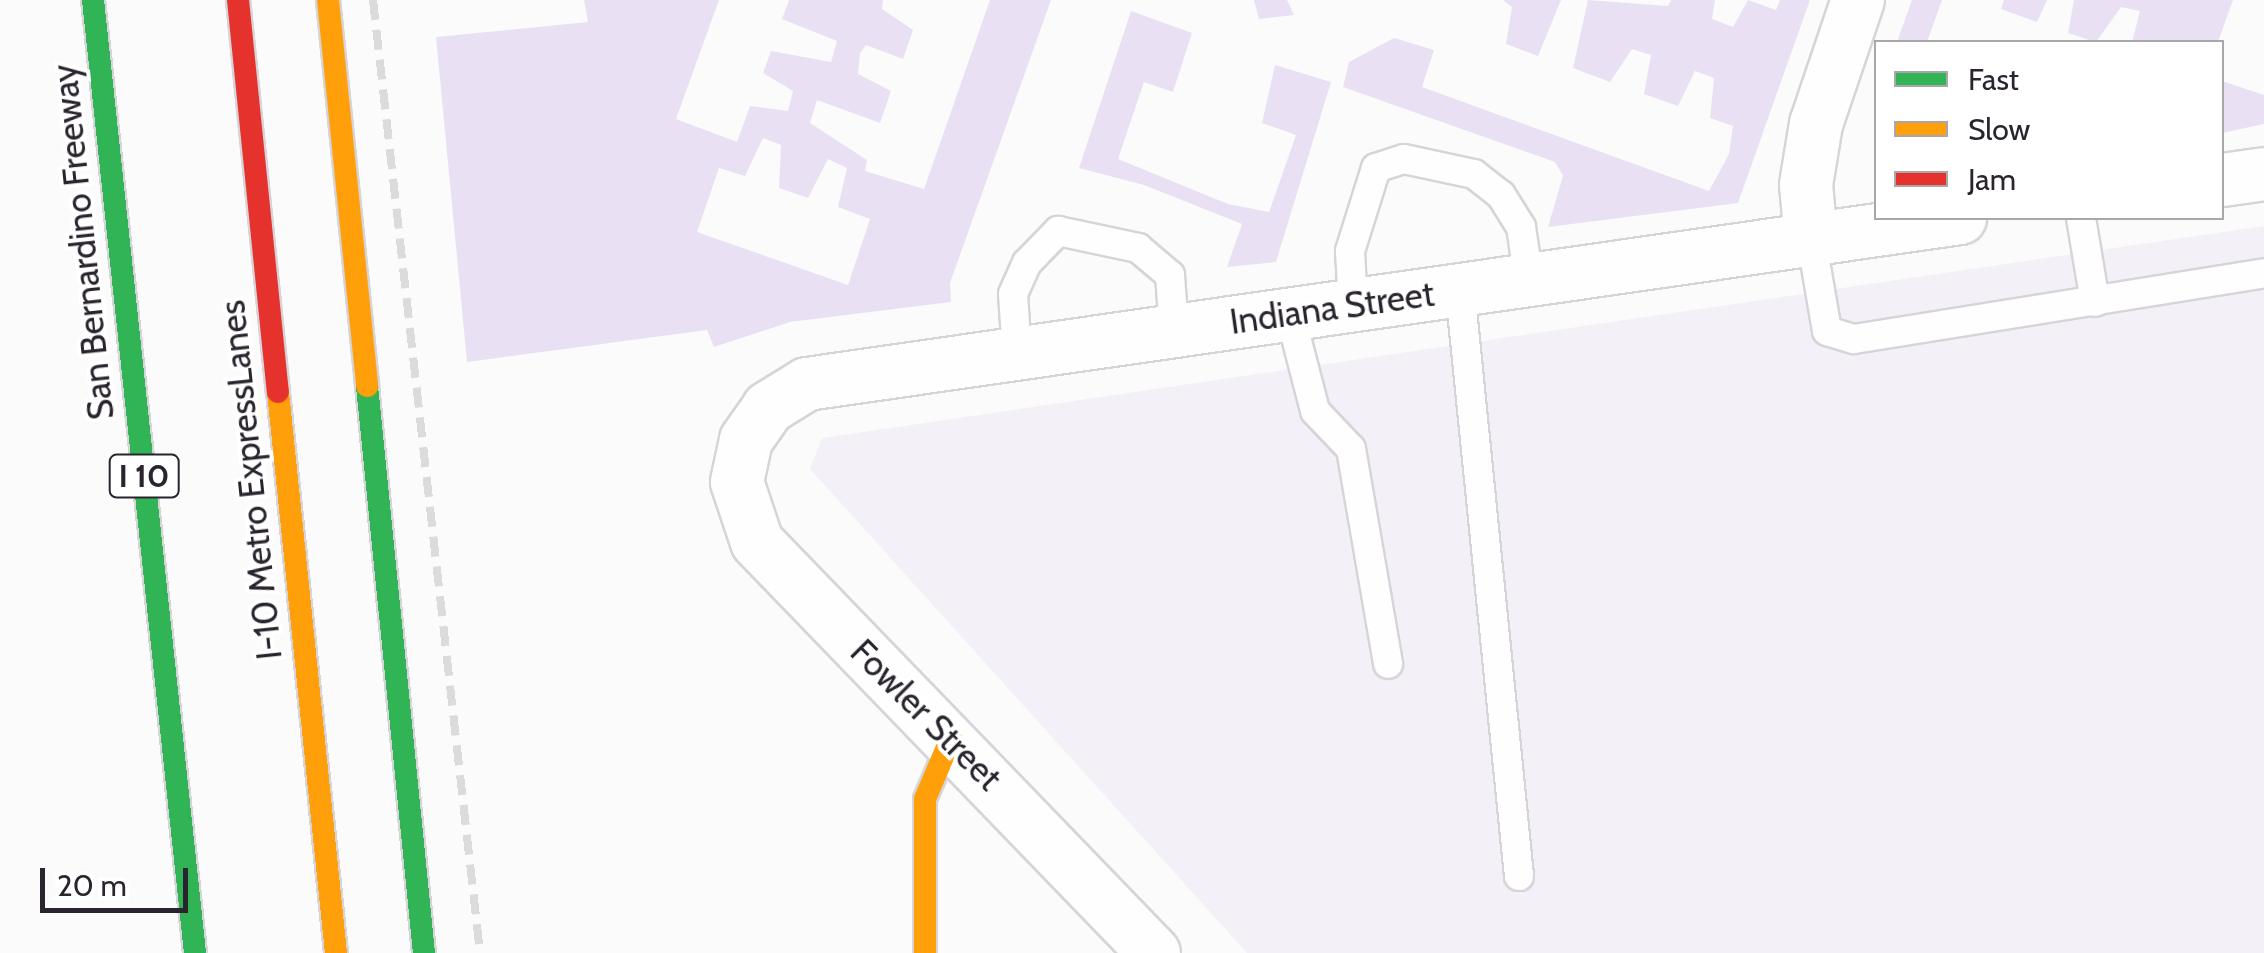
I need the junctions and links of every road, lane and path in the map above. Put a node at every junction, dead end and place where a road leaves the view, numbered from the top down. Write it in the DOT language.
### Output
graph roads {
  1 [pos="93,0"];
  2 [pos="238,0"];
  3 [pos="328,0"];
  4 [pos="1858,0"];
  5 [pos="2264,174"];
  6 [pos="2224,180"];
  7 [pos="1945,220"];
  8 [pos="2081,220"];
  9 [pos="1811,238"];
  10 [pos="2264,272"];
  11 [pos="1529,280"];
  12 [pos="1460,290"];
  13 [pos="2095,302"];
  14 [pos="1354,305"];
  15 [pos="1290,314"];
  16 [pos="1174,331"];
  17 [pos="1018,354"];
  18 [pos="739,459"];
  19 [pos="1388,664"];
  20 [pos="951,738"];
  21 [pos="1519,876"];
  22 [pos="195,953"];
  23 [pos="336,953"];
  24 [pos="424,953"];
  25 [pos="925,953"];
  26 [pos="1154,953"];
  1 -- 22 [label="main road, San Bernardino Freeway / I 10"];
  2 -- 23 [label="main road, I-10 Metro ExpressLanes"];
  3 -- 24 [label="main road"];
  4 -- 9 [label="street"];
  5 -- 6 [label="street"];
  7 -- 9 [label="street, Indiana Street"];
  8 -- 13 [label="lane"];
  9 -- 11 [label="street, Indiana Street"];
  9 -- 13 [label="lane"];
  10 -- 13 [label="lane"];
  11 -- 12 [label="street, Indiana Street"];
  11 -- 14 [label="lane"];
  12 -- 14 [label="street, Indiana Street"];
  12 -- 21 [label="lane"];
  14 -- 15 [label="street, Indiana Street"];
  15 -- 16 [label="street, Indiana Street"];
  15 -- 19 [label="lane"];
  16 -- 17 [label="street, Indiana Street"];
  16 -- 17 [label="lane"];
  17 -- 18 [label="street, Indiana Street"];
  18 -- 20 [label="street, Fowler Street"];
  20 -- 25 [label="main road"];
  20 -- 26 [label="street, Fowler Street"];
}
